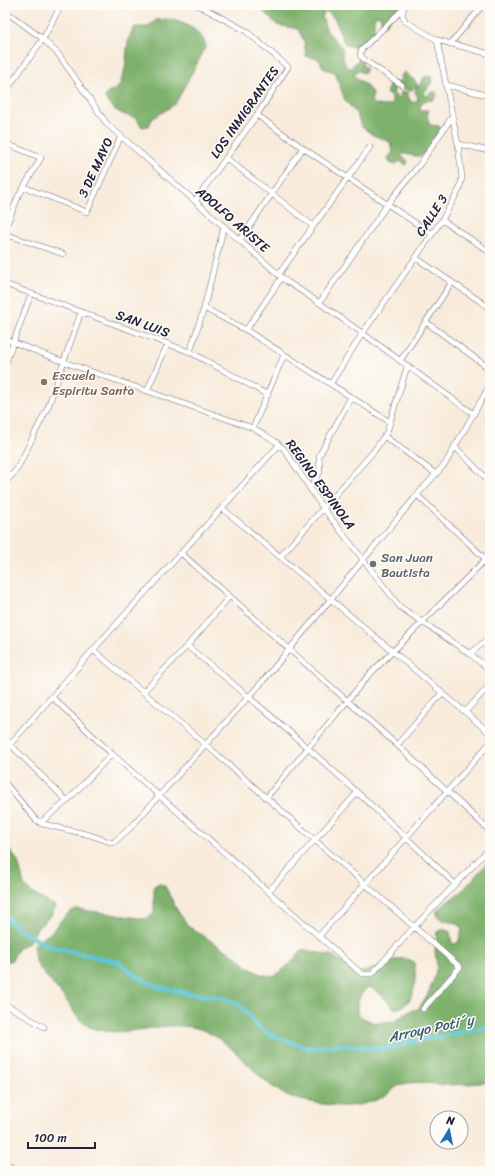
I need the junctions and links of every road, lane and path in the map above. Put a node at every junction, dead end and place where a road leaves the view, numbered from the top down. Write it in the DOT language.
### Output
graph roads {
  1 [pos="62,5"];
  2 [pos="198,5"];
  3 [pos="483,5"];
  4 [pos="404,7"];
  5 [pos="5,11"];
  6 [pos="43,39"];
  7 [pos="437,40"];
  8 [pos="450,44"];
  9 [pos="490,54"];
  10 [pos="402,85"];
  11 [pos="447,85"];
  12 [pos="5,91"];
  13 [pos="490,96"];
  14 [pos="257,115"];
  15 [pos="452,117"];
  16 [pos="122,136"];
  17 [pos="5,143"];
  18 [pos="458,144"];
  19 [pos="370,147"];
  20 [pos="303,148"];
  21 [pos="490,151"];
  22 [pos="226,158"];
  23 [pos="347,178"];
  24 [pos="24,186"];
  25 [pos="272,193"];
  26 [pos="195,201"];
  27 [pos="387,205"];
  28 [pos="442,220"];
  29 [pos="224,226"];
  30 [pos="313,226"];
  31 [pos="5,229"];
  32 [pos="5,234"];
  33 [pos="432,234"];
  34 [pos="240,240"];
  35 [pos="490,252"];
  36 [pos="63,254"];
  37 [pos="416,258"];
  38 [pos="280,275"];
  39 [pos="452,282"];
  40 [pos="5,284"];
  41 [pos="31,294"];
  42 [pos="320,302"];
  43 [pos="204,308"];
  44 [pos="490,308"];
  45 [pos="81,312"];
  46 [pos="426,322"];
  47 [pos="246,330"];
  48 [pos="362,334"];
  49 [pos="5,339"];
  50 [pos="14,342"];
  51 [pos="168,343"];
  52 [pos="190,352"];
  53 [pos="284,355"];
  54 [pos="400,361"];
  55 [pos="64,362"];
  56 [pos="5,365"];
  57 [pos="407,367"];
  58 [pos="490,369"];
  59 [pos="331,383"];
  60 [pos="490,385"];
  61 [pos="147,391"];
  62 [pos="268,396"];
  63 [pos="351,397"];
  64 [pos="474,414"];
  65 [pos="390,422"];
  66 [pos="254,428"];
  67 [pos="384,436"];
  68 [pos="279,444"];
  69 [pos="454,446"];
  70 [pos="436,474"];
  71 [pos="490,482"];
  72 [pos="5,483"];
  73 [pos="311,487"];
  74 [pos="417,495"];
  75 [pos="222,508"];
  76 [pos="323,508"];
  77 [pos="181,553"];
  78 [pos="280,557"];
  79 [pos="364,561"];
  80 [pos="488,561"];
  81 [pos="229,596"];
  82 [pos="332,599"];
  83 [pos="421,622"];
  84 [pos="490,637"];
  85 [pos="187,646"];
  86 [pos="290,649"];
  87 [pos="93,650"];
  88 [pos="392,651"];
  89 [pos="470,654"];
  90 [pos="490,670"];
  91 [pos="490,685"];
  92 [pos="143,692"];
  93 [pos="442,693"];
  94 [pos="249,696"];
  95 [pos="52,697"];
  96 [pos="348,701"];
  97 [pos="465,712"];
  98 [pos="490,733"];
  99 [pos="490,743"];
  100 [pos="10,744"];
  101 [pos="204,744"];
  102 [pos="398,744"];
  103 [pos="306,748"];
  104 [pos="5,750"];
  105 [pos="112,754"];
  106 [pos="5,783"];
  107 [pos="447,791"];
  108 [pos="357,793"];
  109 [pos="158,795"];
  110 [pos="266,798"];
  111 [pos="67,801"];
  112 [pos="40,823"];
  113 [pos="490,831"];
  114 [pos="406,837"];
  115 [pos="315,840"];
  116 [pos="490,848"];
  117 [pos="365,883"];
  118 [pos="455,884"];
  119 [pos="269,892"];
  120 [pos="414,927"];
  121 [pos="319,936"];
  122 [pos="5,1004"];
  123 [pos="422,1009"];
  124 [pos="44,1027"];
  125 [pos="5,1164"];
  126 [pos="19,1171"];
  1 -- 6 [label="street"];
  2 -- 14 [label="street, LOS INMIGRANTES"];
  3 -- 8 [label="street"];
  4 -- 7 [label="street"];
  4 -- 10 [label="street"];
  5 -- 6 [label="street, ADOLFO ARISTE"];
  6 -- 12 [label="street"];
  6 -- 16 [label="street, ADOLFO ARISTE"];
  7 -- 8 [label="street"];
  7 -- 11 [label="street, CALLE 3"];
  8 -- 9 [label="street"];
  11 -- 13 [label="street"];
  11 -- 15 [label="street, CALLE 3"];
  14 -- 20 [label="street"];
  14 -- 22 [label="street, LOS INMIGRANTES"];
  15 -- 18 [label="street, CALLE 3"];
  15 -- 27 [label="street"];
  16 -- 24 [label="street, 3 DE MAYO"];
  16 -- 26 [label="street, ADOLFO ARISTE"];
  17 -- 24 [label="street"];
  18 -- 21 [label="street"];
  18 -- 28 [label="street, CALLE 3"];
  19 -- 23 [label="street"];
  20 -- 23 [label="street"];
  20 -- 25 [label="street"];
  22 -- 25 [label="street"];
  22 -- 26 [label="street, LOS INMIGRANTES"];
  23 -- 27 [label="street"];
  23 -- 30 [label="street"];
  24 -- 31 [label="street"];
  25 -- 30 [label="street"];
  25 -- 34 [label="street"];
  26 -- 29 [label="street, ADOLFO ARISTE"];
  27 -- 33 [label="street"];
  27 -- 42 [label="street"];
  28 -- 33 [label="street, CALLE 3"];
  28 -- 35 [label="street"];
  29 -- 34 [label="street, ADOLFO ARISTE"];
  29 -- 43 [label="street"];
  30 -- 38 [label="street"];
  32 -- 36 [label="street"];
  33 -- 37 [label="street, CALLE 3"];
  34 -- 38 [label="street, ADOLFO ARISTE"];
  37 -- 39 [label="street"];
  37 -- 48 [label="street, CALLE 3"];
  38 -- 42 [label="street, ADOLFO ARISTE"];
  38 -- 47 [label="street"];
  39 -- 44 [label="street"];
  39 -- 46 [label="street"];
  40 -- 41 [label="street, SAN LUIS"];
  41 -- 45 [label="street, SAN LUIS"];
  41 -- 50 [label="street"];
  42 -- 48 [label="street, ADOLFO ARISTE"];
  43 -- 47 [label="street"];
  43 -- 52 [label="street"];
  45 -- 51 [label="street, SAN LUIS"];
  45 -- 55 [label="street"];
  46 -- 54 [label="street"];
  46 -- 58 [label="street"];
  47 -- 53 [label="street"];
  48 -- 54 [label="street, ADOLFO ARISTE"];
  48 -- 59 [label="street, CALLE 3"];
  49 -- 50 [label="street, REGINO ESPINOLA"];
  50 -- 55 [label="street, REGINO ESPINOLA"];
  50 -- 56 [label="street"];
  51 -- 52 [label="street, SAN LUIS"];
  51 -- 61 [label="street"];
  52 -- 62 [label="street, SAN LUIS"];
  53 -- 59 [label="street"];
  53 -- 62 [label="street"];
  54 -- 57 [label="street, ADOLFO ARISTE"];
  55 -- 61 [label="street, REGINO ESPINOLA"];
  55 -- 72 [label="street"];
  57 -- 64 [label="street, ADOLFO ARISTE"];
  57 -- 65 [label="street"];
  59 -- 63 [label="street"];
  60 -- 64 [label="street"];
  61 -- 66 [label="street, REGINO ESPINOLA"];
  62 -- 66 [label="street"];
  63 -- 65 [label="street"];
  63 -- 73 [label="street"];
  64 -- 69 [label="street"];
  65 -- 67 [label="street"];
  66 -- 68 [label="street, REGINO ESPINOLA"];
  67 -- 70 [label="street"];
  67 -- 76 [label="street"];
  68 -- 73 [label="street, REGINO ESPINOLA"];
  68 -- 75 [label="street"];
  69 -- 70 [label="street"];
  69 -- 71 [label="street"];
  70 -- 74 [label="street"];
  73 -- 76 [label="street, REGINO ESPINOLA"];
  74 -- 79 [label="street"];
  74 -- 80 [label="street"];
  75 -- 77 [label="street"];
  75 -- 78 [label="street"];
  76 -- 78 [label="street"];
  76 -- 79 [label="street, REGINO ESPINOLA"];
  77 -- 81 [label="street"];
  77 -- 87 [label="street"];
  78 -- 82 [label="street"];
  79 -- 82 [label="street"];
  79 -- 83 [label="street, REGINO ESPINOLA"];
  80 -- 83 [label="street"];
  81 -- 85 [label="street"];
  81 -- 86 [label="street"];
  82 -- 86 [label="street"];
  82 -- 88 [label="street"];
  83 -- 88 [label="street"];
  83 -- 89 [label="street, REGINO ESPINOLA"];
  84 -- 89 [label="street"];
  85 -- 92 [label="street"];
  85 -- 94 [label="street"];
  86 -- 94 [label="street"];
  86 -- 96 [label="street"];
  87 -- 92 [label="street"];
  87 -- 95 [label="street"];
  88 -- 93 [label="street"];
  88 -- 96 [label="street"];
  89 -- 90 [label="street, REGINO ESPINOLA"];
  91 -- 97 [label="street"];
  92 -- 101 [label="street"];
  93 -- 97 [label="street"];
  93 -- 102 [label="street"];
  94 -- 101 [label="street"];
  94 -- 103 [label="street"];
  95 -- 100 [label="street"];
  95 -- 105 [label="street"];
  96 -- 102 [label="street"];
  96 -- 103 [label="street"];
  97 -- 98 [label="street"];
  99 -- 107 [label="street"];
  100 -- 104 [label="street"];
  100 -- 111 [label="street"];
  101 -- 109 [label="street"];
  101 -- 110 [label="street"];
  102 -- 107 [label="street"];
  103 -- 108 [label="street"];
  103 -- 110 [label="street"];
  105 -- 109 [label="street"];
  105 -- 111 [label="street"];
  106 -- 112 [label="street"];
  107 -- 113 [label="street"];
  107 -- 114 [label="street"];
  108 -- 114 [label="street"];
  108 -- 115 [label="street"];
  109 -- 112 [label="street"];
  109 -- 119 [label="street"];
  110 -- 115 [label="street"];
  111 -- 112 [label="street"];
  114 -- 117 [label="street"];
  114 -- 118 [label="street"];
  115 -- 117 [label="street"];
  115 -- 119 [label="street"];
  116 -- 118 [label="street"];
  117 -- 120 [label="street"];
  117 -- 121 [label="street"];
  118 -- 120 [label="street"];
  119 -- 121 [label="street"];
  120 -- 121 [label="street"];
  120 -- 123 [label="street"];
  122 -- 124 [label="street"];
  125 -- 126 [label="street"];
}
